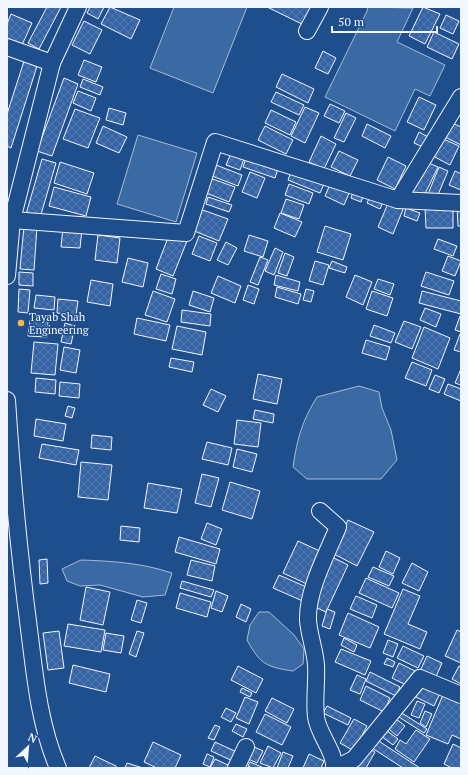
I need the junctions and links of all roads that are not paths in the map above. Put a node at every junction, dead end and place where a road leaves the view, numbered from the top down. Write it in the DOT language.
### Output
graph roads {
  1 [pos="78,7"];
  2 [pos="320,7"];
  3 [pos="307,31"];
  4 [pos="7,46"];
  5 [pos="52,63"];
  6 [pos="461,97"];
  7 [pos="398,200"];
  8 [pos="461,202"];
  9 [pos="9,229"];
  10 [pos="7,276"];
  11 [pos="7,400"];
  12 [pos="320,511"];
  13 [pos="461,696"];
  14 [pos="246,747"];
  15 [pos="58,768"];
  16 [pos="236,768"];
  17 [pos="335,768"];
  1 -- 5 [label="street"];
  2 -- 3 [label="street"];
  4 -- 5 [label="street"];
  5 -- 9 [label="street"];
  6 -- 7 [label="street"];
  7 -- 8 [label="street"];
  7 -- 9 [label="street"];
  9 -- 10 [label="street"];
  11 -- 15 [label="street"];
  12 -- 17 [label="street"];
  13 -- 17 [label="street"];
  14 -- 16 [label="street"];
}
